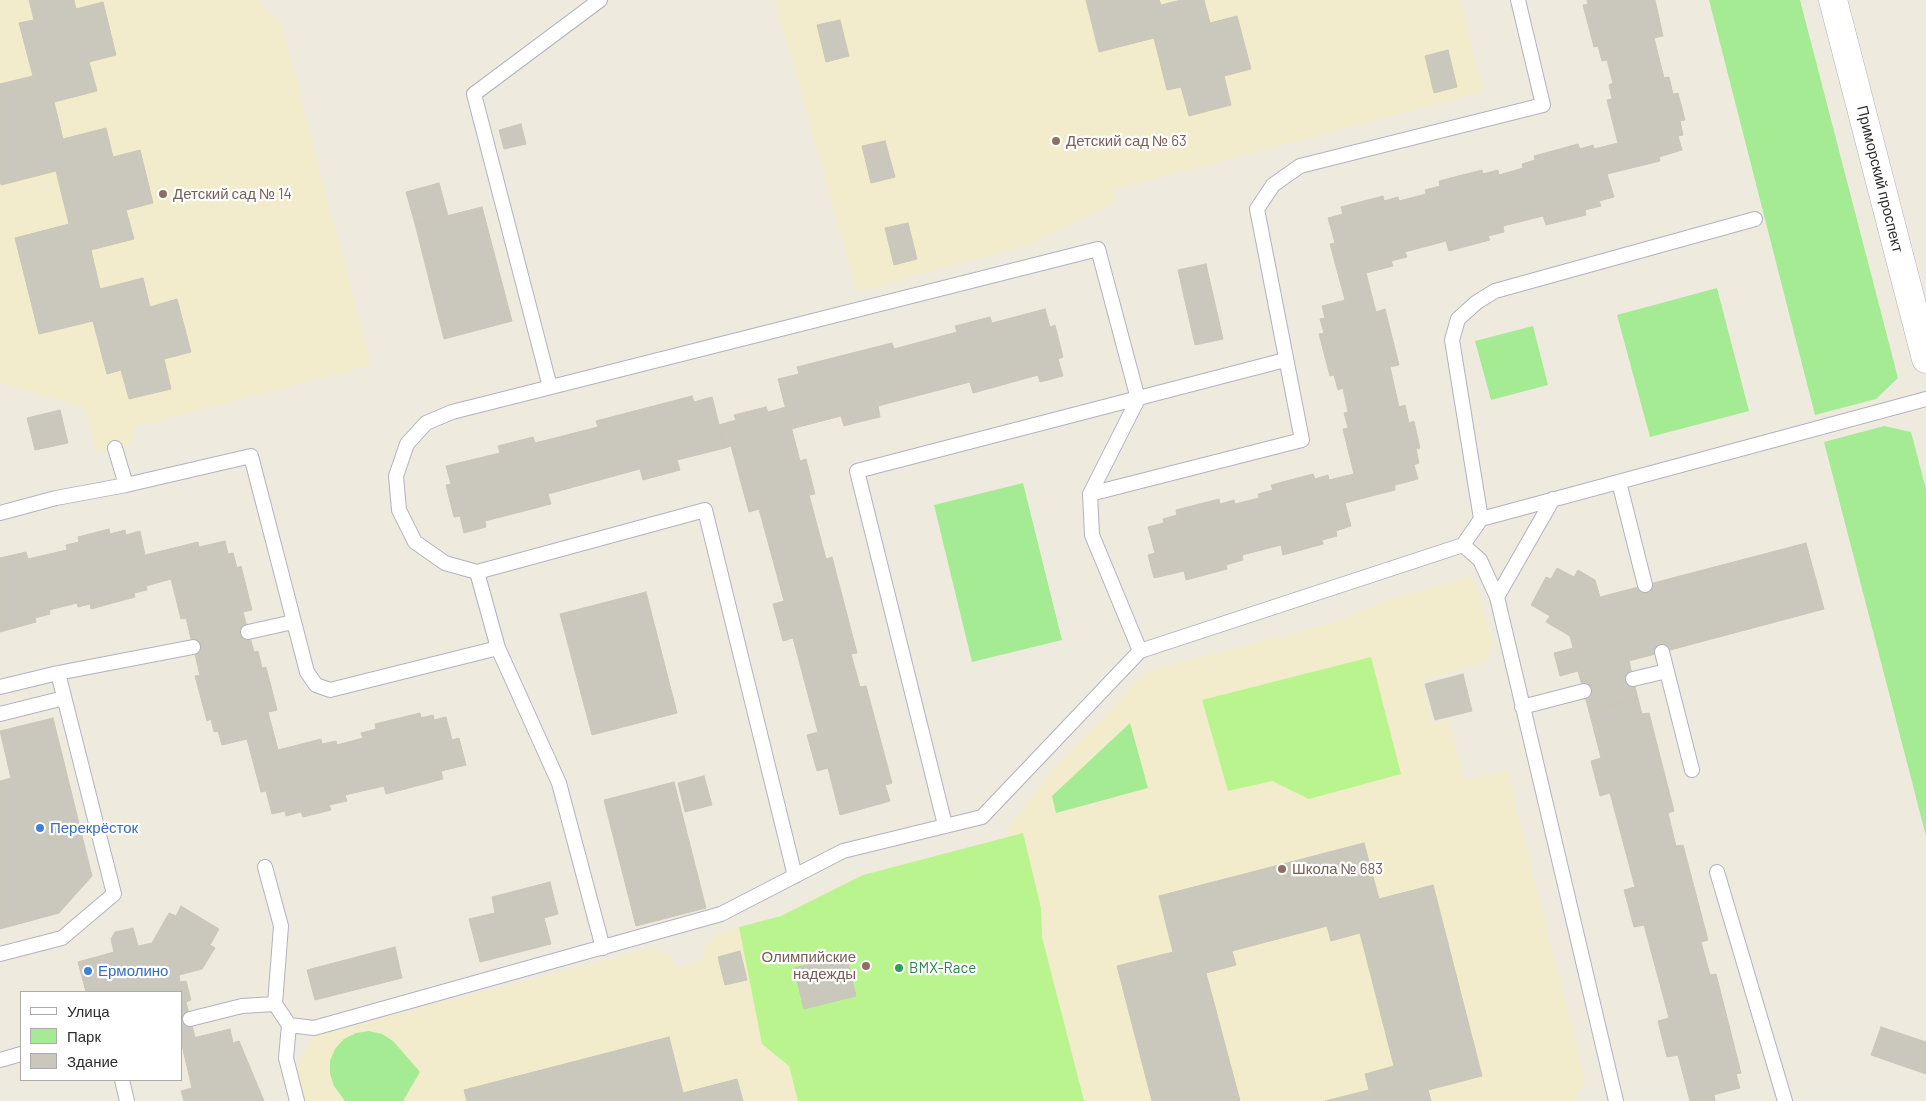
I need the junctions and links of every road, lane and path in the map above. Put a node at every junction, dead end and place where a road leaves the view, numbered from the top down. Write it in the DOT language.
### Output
graph roads {
  1 [pos="600,0"];
  2 [pos="1518,0"];
  3 [pos="1834,0"];
  4 [pos="1755,219"];
  5 [pos="1926,359"];
  6 [pos="1285,360"];
  7 [pos="550,387"];
  8 [pos="1138,399"];
  9 [pos="1926,399"];
  10 [pos="115,448"];
  11 [pos="1619,482"];
  12 [pos="126,485"];
  13 [pos="1090,494"];
  14 [pos="1553,498"];
  15 [pos="0,513"];
  16 [pos="1481,519"];
  17 [pos="1464,545"];
  18 [pos="477,572"];
  19 [pos="1645,585"];
  20 [pos="1497,597"];
  21 [pos="293,622"];
  22 [pos="248,632"];
  23 [pos="192,647"];
  24 [pos="498,648"];
  25 [pos="1140,650"];
  26 [pos="1662,652"];
  27 [pos="1666,671"];
  28 [pos="58,673"];
  29 [pos="1633,679"];
  30 [pos="0,687"];
  31 [pos="1584,691"];
  32 [pos="64,698"];
  33 [pos="1522,707"];
  34 [pos="0,714"];
  35 [pos="1692,770"];
  36 [pos="945,826"];
  37 [pos="265,867"];
  38 [pos="1718,872"];
  39 [pos="795,876"];
  40 [pos="603,948"];
  41 [pos="0,954"];
  42 [pos="274,1004"];
  43 [pos="190,1019"];
  44 [pos="289,1024"];
  45 [pos="20,1054"];
  46 [pos="0,1060"];
  47 [pos="122,1081"];
  48 [pos="127,1101"];
  49 [pos="296,1101"];
  50 [pos="1616,1101"];
  51 [pos="1785,1101"];
  1 -- 7 [label="lane"];
  2 -- 6 [label="lane"];
  3 -- 5 [label="street, Приморский проспект"];
  4 -- 16 [label="lane"];
  6 -- 8 [label="lane"];
  6 -- 13 [label="lane"];
  7 -- 8 [label="lane"];
  7 -- 18 [label="lane"];
  8 -- 13 [label="lane"];
  8 -- 36 [label="lane"];
  9 -- 11 [label="lane"];
  10 -- 12 [label="lane"];
  11 -- 14 [label="lane"];
  11 -- 19 [label="lane"];
  12 -- 15 [label="lane"];
  12 -- 21 [label="lane"];
  13 -- 25 [label="lane"];
  14 -- 16 [label="lane"];
  14 -- 20 [label="lane"];
  16 -- 17 [label="lane"];
  17 -- 20 [label="lane"];
  17 -- 25 [label="lane"];
  18 -- 24 [label="lane"];
  18 -- 39 [label="lane"];
  20 -- 33 [label="lane"];
  21 -- 22 [label="lane"];
  21 -- 24 [label="lane"];
  23 -- 28 [label="lane"];
  24 -- 40 [label="lane"];
  25 -- 36 [label="lane"];
  26 -- 27 [label="lane"];
  27 -- 29 [label="lane"];
  27 -- 35 [label="lane"];
  28 -- 30 [label="lane"];
  28 -- 32 [label="lane"];
  31 -- 33 [label="lane"];
  32 -- 34 [label="lane"];
  32 -- 41 [label="lane"];
  33 -- 50 [label="lane"];
  36 -- 39 [label="lane"];
  37 -- 42 [label="lane"];
  38 -- 51 [label="lane"];
  39 -- 40 [label="lane"];
  40 -- 44 [label="lane"];
  42 -- 43 [label="lane"];
  42 -- 44 [label="lane"];
  44 -- 49 [label="lane"];
  45 -- 46 [label="lane"];
  47 -- 48 [label="lane"];
}
